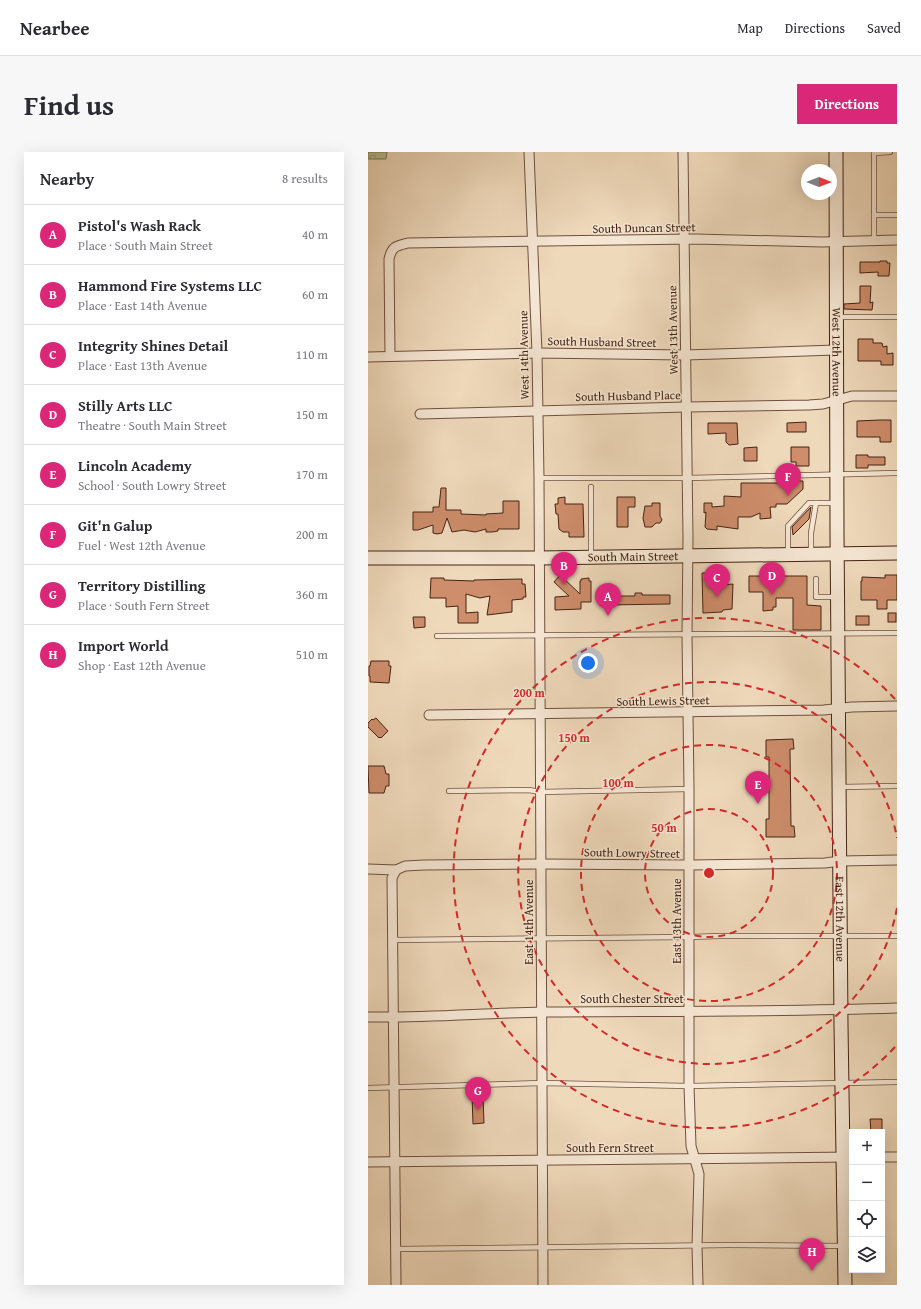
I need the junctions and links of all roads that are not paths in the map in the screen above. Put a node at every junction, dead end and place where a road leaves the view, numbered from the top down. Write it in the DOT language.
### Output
graph roads {
  1 [pos="529,152"];
  2 [pos="683,152"];
  3 [pos="836,152"];
  4 [pos="874,152"];
  5 [pos="890,152"];
  6 [pos="874,215"];
  7 [pos="897,215"];
  8 [pos="684,240"];
  9 [pos="874,240"];
  10 [pos="897,240"];
  11 [pos="533,241"];
  12 [pos="836,242"];
  13 [pos="836,317"];
  14 [pos="897,317"];
  15 [pos="836,350"];
  16 [pos="537,353"];
  17 [pos="685,355"];
  18 [pos="390,356"];
  19 [pos="368,357"];
  20 [pos="897,396"];
  21 [pos="837,400"];
  22 [pos="686,407"];
  23 [pos="537,410"];
  24 [pos="420,414"];
  25 [pos="897,473"];
  26 [pos="838,474"];
  27 [pos="539,478"];
  28 [pos="687,478"];
  29 [pos="591,487"];
  30 [pos="838,502"];
  31 [pos="816,503"];
  32 [pos="897,552"];
  33 [pos="837,553"];
  34 [pos="788,554"];
  35 [pos="811,554"];
  36 [pos="688,556"];
  37 [pos="368,558"];
  38 [pos="539,558"];
  39 [pos="591,558"];
  40 [pos="816,579"];
  41 [pos="838,597"];
  42 [pos="839,633"];
  43 [pos="897,633"];
  44 [pos="687,635"];
  45 [pos="437,636"];
  46 [pos="540,636"];
  47 [pos="897,706"];
  48 [pos="839,708"];
  49 [pos="688,712"];
  50 [pos="539,714"];
  51 [pos="429,715"];
  52 [pos="897,786"];
  53 [pos="839,787"];
  54 [pos="689,789"];
  55 [pos="450,791"];
  56 [pos="540,792"];
  57 [pos="897,860"];
  58 [pos="840,861"];
  59 [pos="541,864"];
  60 [pos="689,865"];
  61 [pos="368,869"];
  62 [pos="396,870"];
  63 [pos="840,936"];
  64 [pos="897,936"];
  65 [pos="689,937"];
  66 [pos="541,938"];
  67 [pos="393,940"];
  68 [pos="897,1008"];
  69 [pos="841,1010"];
  70 [pos="690,1011"];
  71 [pos="541,1012"];
  72 [pos="368,1017"];
  73 [pos="394,1017"];
  74 [pos="897,1082"];
  75 [pos="542,1083"];
  76 [pos="842,1083"];
  77 [pos="690,1086"];
  78 [pos="368,1088"];
  79 [pos="394,1088"];
  80 [pos="848,1157"];
  81 [pos="885,1157"];
  82 [pos="897,1157"];
  83 [pos="695,1159"];
  84 [pos="542,1160"];
  85 [pos="368,1162"];
  86 [pos="395,1163"];
  87 [pos="697,1246"];
  88 [pos="844,1246"];
  89 [pos="543,1248"];
  90 [pos="396,1249"];
  91 [pos="396,1285"];
  92 [pos="543,1285"];
  93 [pos="698,1285"];
  94 [pos="845,1285"];
  1 -- 11 [label="street, West 14th Avenue"];
  2 -- 8 [label="street, West 13th Avenue"];
  3 -- 12 [label="main road, West 12th Avenue"];
  4 -- 5 [label="lane"];
  4 -- 6 [label="lane"];
  6 -- 7 [label="lane"];
  6 -- 9 [label="lane"];
  8 -- 11 [label="street, South Duncan Street"];
  8 -- 12 [label="street, South Duncan Street"];
  8 -- 17 [label="street, West 13th Avenue"];
  9 -- 10 [label="street, South Duncan Street"];
  9 -- 12 [label="street, South Duncan Street"];
  11 -- 16 [label="street, West 14th Avenue"];
  11 -- 18 [label="street, South Duncan Street"];
  12 -- 13 [label="main road, West 12th Avenue"];
  13 -- 14 [label="lane"];
  13 -- 15 [label="main road, West 12th Avenue"];
  15 -- 17 [label="street, South Husband Street"];
  15 -- 21 [label="main road, West 12th Avenue"];
  16 -- 17 [label="street, South Husband Street"];
  16 -- 18 [label="street, South Husband Street"];
  16 -- 23 [label="street, West 14th Avenue"];
  17 -- 22 [label="street, West 13th Avenue"];
  18 -- 19 [label="street, South Husband Street"];
  20 -- 21 [label="street"];
  21 -- 22 [label="street, South Husband Place"];
  21 -- 26 [label="main road, West 12th Avenue"];
  22 -- 23 [label="street, South Husband Place"];
  22 -- 28 [label="street, West 13th Avenue"];
  23 -- 24 [label="street, South Husband Place"];
  23 -- 27 [label="street, West 14th Avenue"];
  25 -- 26 [label="lane"];
  26 -- 28 [label="lane"];
  26 -- 30 [label="main road, West 12th Avenue"];
  27 -- 28 [label="lane"];
  27 -- 38 [label="street, West 14th Avenue"];
  28 -- 36 [label="street, West 13th Avenue"];
  29 -- 39 [label="lane"];
  30 -- 31 [label="lane"];
  30 -- 33 [label="main road, West 12th Avenue"];
  31 -- 34 [label="lane"];
  31 -- 35 [label="lane"];
  32 -- 33 [label="main road, South Main Street"];
  33 -- 35 [label="main road, South Main Street"];
  33 -- 41 [label="main road, East 12th Avenue"];
  34 -- 35 [label="main road, South Main Street"];
  34 -- 36 [label="main road, South Main Street"];
  36 -- 39 [label="main road, South Main Street"];
  36 -- 44 [label="street, East 13th Avenue"];
  37 -- 38 [label="main road, South Main Street"];
  38 -- 39 [label="main road, South Main Street"];
  38 -- 46 [label="street, East 14th Avenue"];
  40 -- 41 [label="lane"];
  41 -- 42 [label="main road, East 12th Avenue"];
  42 -- 43 [label="lane"];
  42 -- 44 [label="lane"];
  42 -- 48 [label="main road, East 12th Avenue"];
  44 -- 46 [label="lane"];
  44 -- 49 [label="street, East 13th Avenue"];
  45 -- 46 [label="lane"];
  46 -- 50 [label="street, East 14th Avenue"];
  47 -- 48 [label="street, South Lewis Street"];
  48 -- 49 [label="street, South Lewis Street"];
  48 -- 53 [label="main road, East 12th Avenue"];
  49 -- 50 [label="street, South Lewis Street"];
  49 -- 54 [label="street, East 13th Avenue"];
  50 -- 51 [label="street, South Lewis Street"];
  50 -- 56 [label="street, East 14th Avenue"];
  52 -- 53 [label="lane"];
  53 -- 58 [label="main road, East 12th Avenue"];
  54 -- 56 [label="lane"];
  54 -- 60 [label="street, East 13th Avenue"];
  55 -- 56 [label="lane"];
  56 -- 59 [label="street, East 14th Avenue"];
  57 -- 58 [label="street, South Lowry Street"];
  58 -- 60 [label="street, South Lowry Street"];
  58 -- 63 [label="main road, East 12th Avenue"];
  59 -- 60 [label="street, South Lowry Street"];
  59 -- 62 [label="street, South Lowry Street"];
  59 -- 66 [label="street, East 14th Avenue"];
  60 -- 65 [label="street, East 13th Avenue"];
  61 -- 62 [label="street, South Lowry Street"];
  62 -- 67 [label="street"];
  63 -- 64 [label="lane"];
  63 -- 65 [label="lane"];
  63 -- 69 [label="main road, East 12th Avenue"];
  65 -- 66 [label="lane"];
  65 -- 70 [label="street, East 13th Avenue"];
  66 -- 67 [label="lane"];
  66 -- 71 [label="street, East 14th Avenue"];
  67 -- 73 [label="street"];
  68 -- 69 [label="street, South Chester Street"];
  69 -- 70 [label="street, South Chester Street"];
  69 -- 76 [label="main road, East 12th Avenue"];
  70 -- 71 [label="street, South Chester Street"];
  70 -- 77 [label="street, East 13th Avenue"];
  71 -- 73 [label="street, South Chester Street"];
  71 -- 75 [label="street, East 14th Avenue"];
  72 -- 73 [label="street, South Chester Street"];
  73 -- 79 [label="street"];
  74 -- 76 [label="lane"];
  75 -- 77 [label="lane"];
  75 -- 79 [label="lane"];
  75 -- 84 [label="street, East 14th Avenue"];
  76 -- 77 [label="lane"];
  76 -- 80 [label="main road, East 12th Avenue"];
  77 -- 83 [label="street, East 13th Avenue"];
  78 -- 79 [label="lane"];
  79 -- 86 [label="street"];
  80 -- 83 [label="street, South Fern Street"];
  80 -- 88 [label="main road, East 12th Avenue"];
  81 -- 82 [label="street"];
  83 -- 84 [label="street, South Fern Street"];
  83 -- 87 [label="street, East 13th Avenue"];
  84 -- 86 [label="street, South Fern Street"];
  84 -- 89 [label="street, East 14th Avenue"];
  85 -- 86 [label="street, South Fern Street"];
  86 -- 90 [label="street"];
  87 -- 88 [label="lane"];
  87 -- 89 [label="lane"];
  87 -- 93 [label="street, East 13th Avenue"];
  88 -- 94 [label="main road, East 12th Avenue"];
  89 -- 90 [label="lane"];
  89 -- 92 [label="street, East 14th Avenue"];
  90 -- 91 [label="street"];
}
